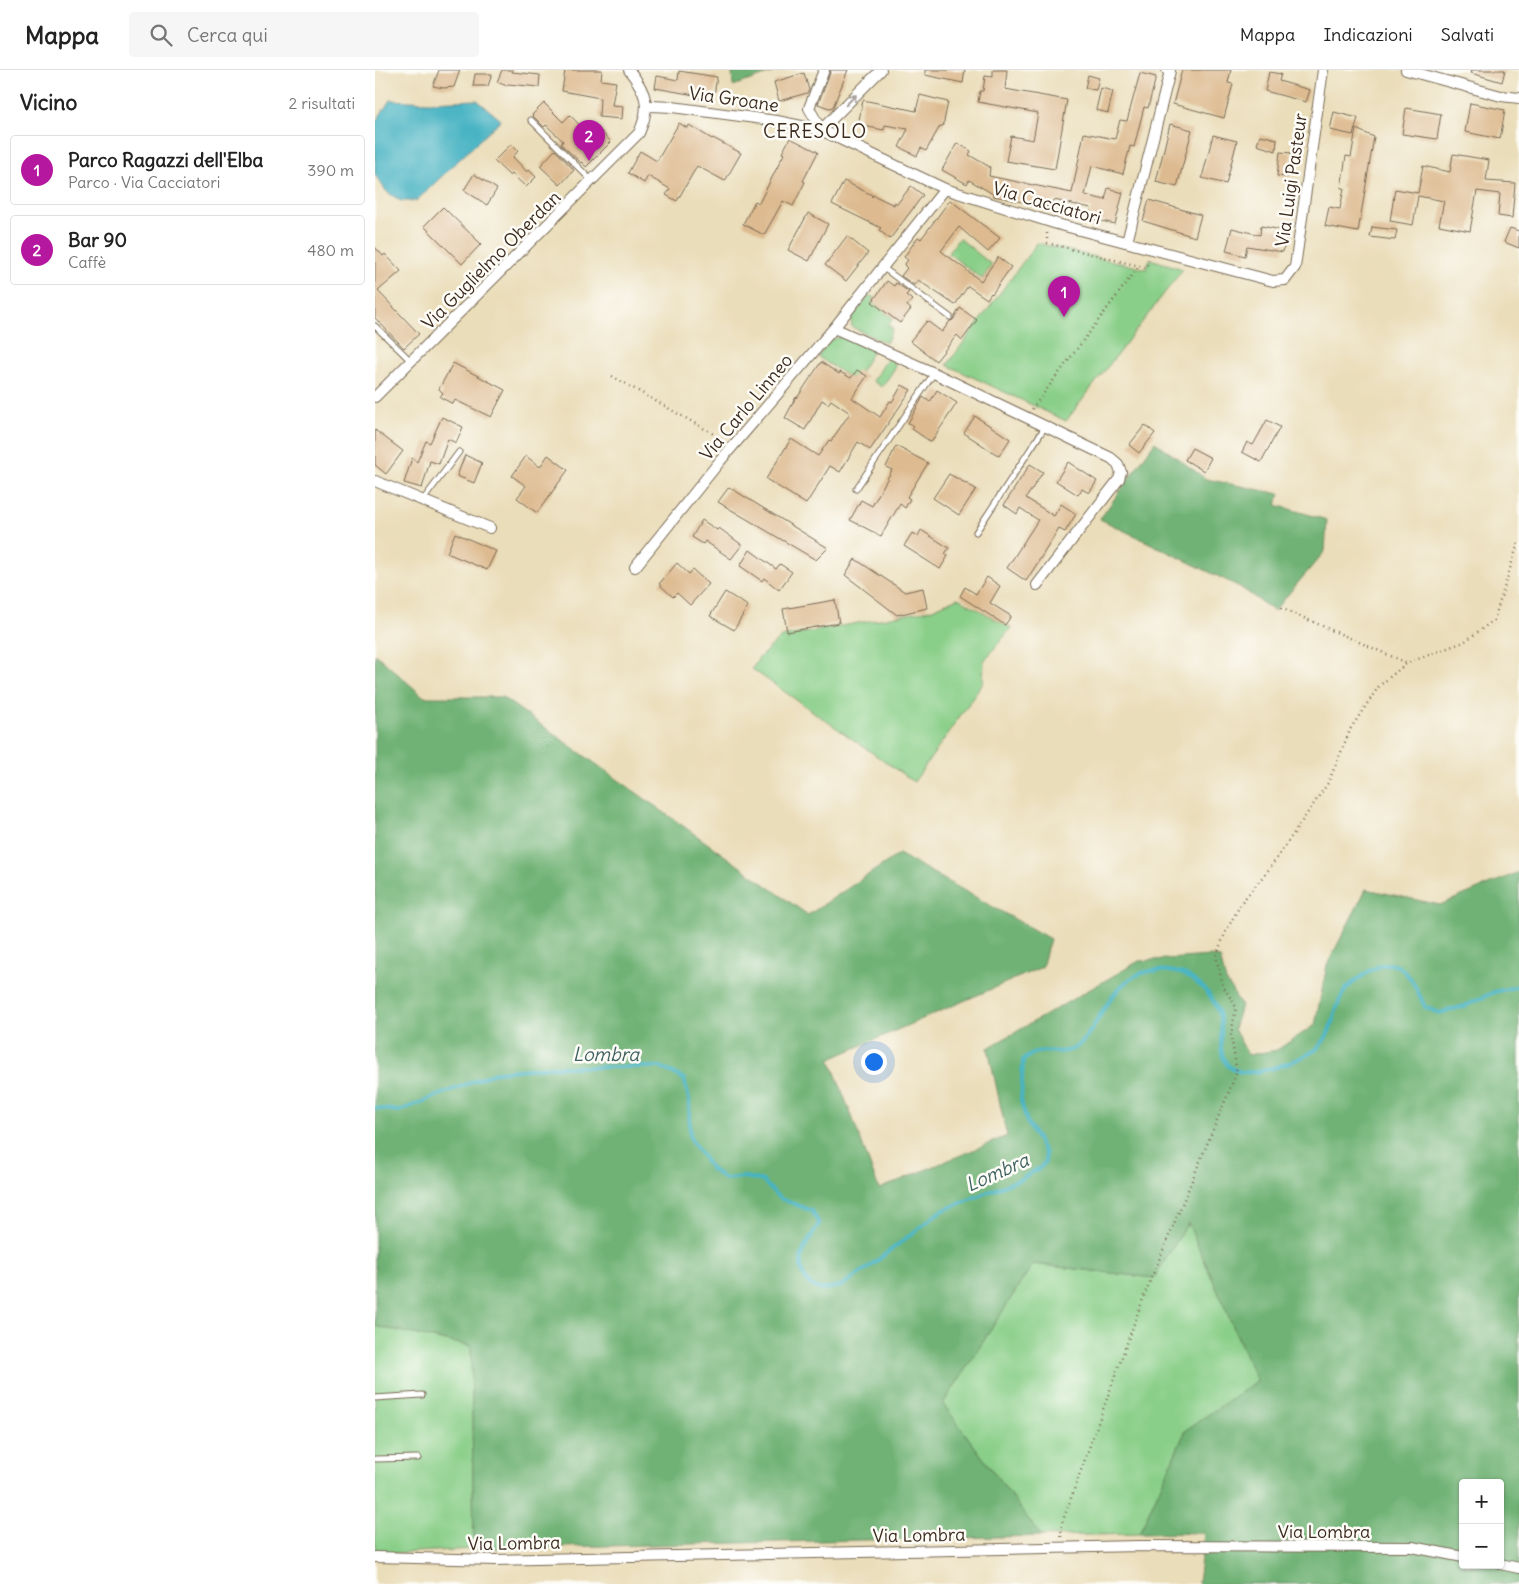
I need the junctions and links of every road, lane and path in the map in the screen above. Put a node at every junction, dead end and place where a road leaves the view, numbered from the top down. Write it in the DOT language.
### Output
graph roads {
  1 [pos="629,70"];
  2 [pos="824,70"];
  3 [pos="881,70"];
  4 [pos="1167,70"];
  5 [pos="1323,70"];
  6 [pos="1406,70"];
  7 [pos="1519,98"];
  8 [pos="647,107"];
  9 [pos="531,120"];
  10 [pos="821,130"];
  11 [pos="593,182"];
  12 [pos="945,189"];
  13 [pos="1050,222"];
  14 [pos="1127,242"];
  15 [pos="882,267"];
  16 [pos="1273,281"];
  17 [pos="950,317"];
  18 [pos="375,326"];
  19 [pos="834,328"];
  20 [pos="411,361"];
  21 [pos="934,373"];
  22 [pos="613,376"];
  23 [pos="375,397"];
  24 [pos="1027,418"];
  25 [pos="1045,427"];
  26 [pos="734,445"];
  27 [pos="459,452"];
  28 [pos="375,481"];
  29 [pos="856,489"];
  30 [pos="423,500"];
  31 [pos="490,528"];
  32 [pos="976,532"];
  33 [pos="1519,541"];
  34 [pos="635,567"];
  35 [pos="1037,585"];
  36 [pos="1281,608"];
  37 [pos="1407,663"];
  38 [pos="422,1395"];
  39 [pos="375,1398"];
  40 [pos="418,1458"];
  41 [pos="375,1459"];
  42 [pos="1059,1548"];
  43 [pos="1459,1556"];
  44 [pos="375,1557"];
  45 [pos="1504,1565"];
  46 [pos="1519,1568"];
  1 -- 8 [label="street"];
  2 -- 10 [label="street"];
  10 -- 3 [label="street, one-way"];
  4 -- 14 [label="street"];
  5 -- 16 [label="street, Via Luigi Pasteur"];
  6 -- 7 [label="street"];
  8 -- 10 [label="street, Via Groane"];
  8 -- 11 [label="street, Via Guglielmo Oberdan"];
  9 -- 11 [label="lane"];
  10 -- 12 [label="street, Via Cacciatori"];
  11 -- 20 [label="street, Via Guglielmo Oberdan"];
  12 -- 13 [label="street, Via Cacciatori"];
  12 -- 15 [label="street, Via Carlo Linneo"];
  13 -- 14 [label="street, Via Cacciatori"];
  13 -- 24 [label="path"];
  14 -- 16 [label="street, Via Cacciatori"];
  15 -- 17 [label="lane"];
  15 -- 19 [label="street, Via Carlo Linneo"];
  18 -- 20 [label="lane"];
  19 -- 21 [label="street"];
  19 -- 26 [label="street, Via Carlo Linneo"];
  20 -- 23 [label="street, Via Guglielmo Oberdan"];
  21 -- 24 [label="street"];
  21 -- 29 [label="lane"];
  22 -- 26 [label="path"];
  24 -- 25 [label="street"];
  25 -- 32 [label="lane"];
  25 -- 35 [label="street"];
  26 -- 34 [label="street, Via Carlo Linneo"];
  27 -- 30 [label="lane"];
  28 -- 30 [label="street"];
  30 -- 31 [label="street"];
  33 -- 37 [label="path"];
  36 -- 37 [label="path"];
  37 -- 42 [label="path"];
  38 -- 39 [label="lane"];
  40 -- 41 [label="lane"];
  42 -- 43 [label="street, Via Lombra"];
  42 -- 44 [label="street, Via Lombra"];
  45 -- 46 [label="street"];
}
